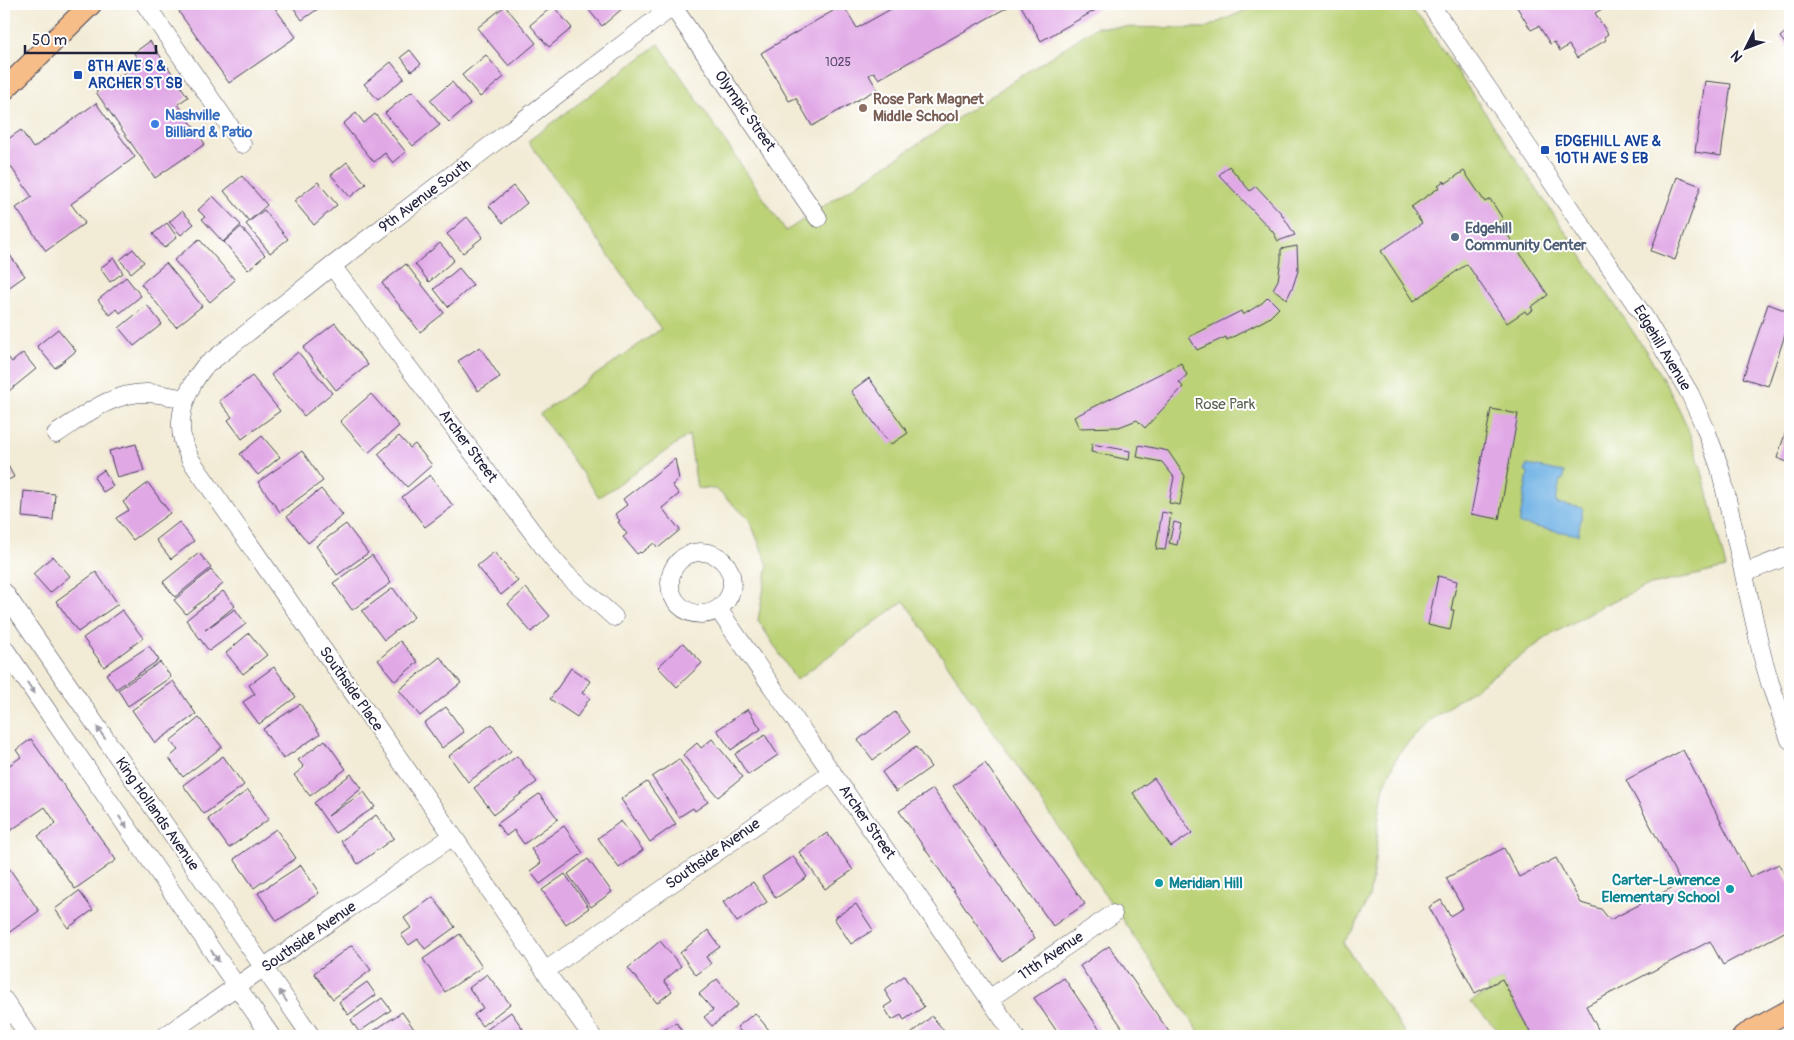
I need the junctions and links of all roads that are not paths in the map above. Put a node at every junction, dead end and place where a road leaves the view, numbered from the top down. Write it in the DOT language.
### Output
graph roads {
  1 [pos="91,4"];
  2 [pos="145,4"];
  3 [pos="1430,4"];
  4 [pos="673,5"];
  5 [pos="4,90"];
  6 [pos="242,144"];
  7 [pos="818,218"];
  8 [pos="332,266"];
  9 [pos="185,399"];
  10 [pos="56,434"];
  11 [pos="1790,555"];
  12 [pos="1744,573"];
  13 [pos="4,592"];
  14 [pos="718,609"];
  15 [pos="614,617"];
  16 [pos="4,648"];
  17 [pos="1790,740"];
  18 [pos="832,772"];
  19 [pos="453,836"];
  20 [pos="1112,914"];
  21 [pos="264,968"];
  22 [pos="545,971"];
  23 [pos="237,987"];
  24 [pos="989,999"];
  25 [pos="4,1000"];
  26 [pos="1790,1010"];
  27 [pos="29,1036"];
  28 [pos="165,1036"];
  29 [pos="271,1036"];
  30 [pos="311,1036"];
  31 [pos="592,1036"];
  32 [pos="1014,1036"];
  33 [pos="1743,1036"];
  1 -- 5 [label="main road"];
  2 -- 6 [label="street"];
  3 -- 12 [label="street, Edgehill Avenue"];
  4 -- 7 [label="street, Olympic Street"];
  4 -- 8 [label="street, 9th Avenue South"];
  8 -- 9 [label="street, 9th Avenue South"];
  8 -- 15 [label="street, Archer Street"];
  9 -- 10 [label="street"];
  9 -- 19 [label="street, Southside Place"];
  11 -- 12 [label="street"];
  12 -- 17 [label="street, Edgehill Avenue"];
  21 -- 13 [label="street, King Hollands Avenue, one-way"];
  14 -- 18 [label="street, Archer Street"];
  16 -- 23 [label="street, one-way"];
  18 -- 22 [label="street, Southside Avenue"];
  18 -- 24 [label="street, Archer Street"];
  19 -- 21 [label="street, Southside Avenue"];
  19 -- 22 [label="street, Southside Place"];
  20 -- 24 [label="street, 11th Avenue"];
  21 -- 23 [label="street, Southside Avenue"];
  30 -- 21 [label="street, King Hollands Avenue, one-way"];
  22 -- 31 [label="street, Southside Place"];
  23 -- 28 [label="street, Southside Avenue"];
  23 -- 29 [label="street"];
  24 -- 32 [label="street, Archer Street"];
  25 -- 27 [label="street"];
  26 -- 33 [label="main road"];
}
